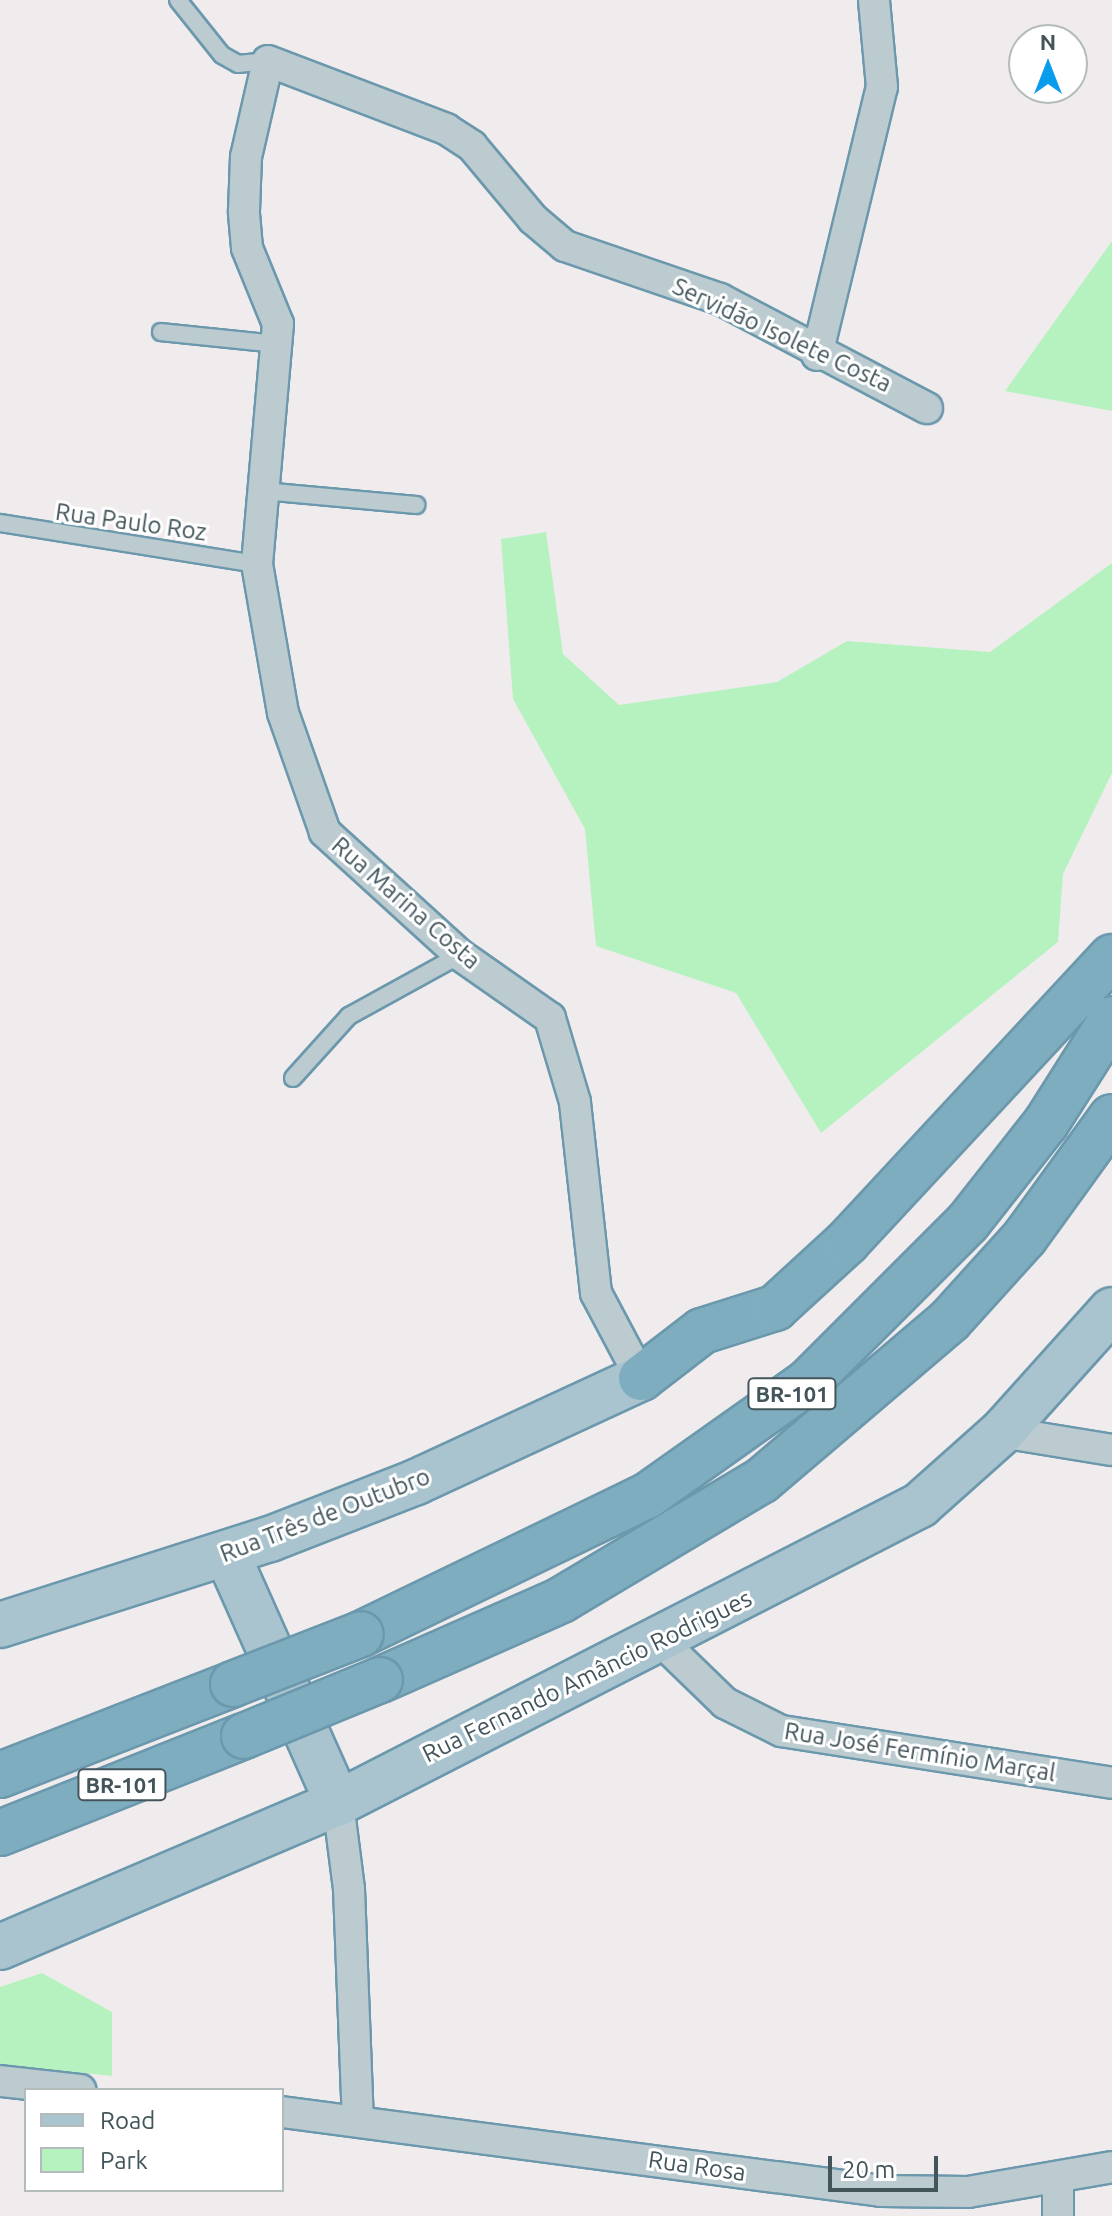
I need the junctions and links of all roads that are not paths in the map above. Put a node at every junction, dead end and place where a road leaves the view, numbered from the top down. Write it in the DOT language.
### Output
graph roads {
  1 [pos="178,0"];
  2 [pos="874,0"];
  3 [pos="268,61"];
  4 [pos="161,332"];
  5 [pos="278,344"];
  6 [pos="817,355"];
  7 [pos="927,408"];
  8 [pos="263,491"];
  9 [pos="416,505"];
  10 [pos="0,523"];
  11 [pos="257,564"];
  12 [pos="460,955"];
  13 [pos="1112,957"];
  14 [pos="1112,1019"];
  15 [pos="293,1078"];
  16 [pos="1112,1117"];
  17 [pos="1112,1310"];
  18 [pos="641,1378"];
  19 [pos="1002,1432"];
  20 [pos="1112,1450"];
  21 [pos="227,1554"];
  22 [pos="0,1625"];
  23 [pos="662,1642"];
  24 [pos="0,1775"];
  25 [pos="1112,1783"];
  26 [pos="338,1803"];
  27 [pos="0,1833"];
  28 [pos="0,1947"];
  29 [pos="0,2081"];
  30 [pos="62,2088"];
  31 [pos="284,2112"];
  32 [pos="358,2120"];
  33 [pos="1112,2167"];
  34 [pos="1058,2178"];
  35 [pos="1058,2216"];
  1 -- 3 [label="lane"];
  2 -- 6 [label="street"];
  3 -- 5 [label="street, Rua Marina Costa"];
  3 -- 6 [label="street, Servidão Isolete Costa"];
  4 -- 5 [label="lane"];
  5 -- 8 [label="street, Rua Marina Costa"];
  6 -- 7 [label="street, Servidão Isolete Costa"];
  8 -- 9 [label="lane"];
  8 -- 11 [label="street, Rua Marina Costa"];
  10 -- 11 [label="lane, Rua Paulo Roz"];
  11 -- 12 [label="street, Rua Marina Costa"];
  12 -- 15 [label="lane"];
  12 -- 18 [label="street, Rua Marina Costa"];
  13 -- 18 [label="highway"];
  14 -- 24 [label="highway, BR-101, bridge"];
  16 -- 27 [label="highway, BR-101, bridge"];
  17 -- 19 [label="main road, Rua Fernando Amâncio Rodrigues"];
  18 -- 21 [label="main road, Rua Três de Outubro"];
  19 -- 20 [label="street"];
  19 -- 23 [label="main road, Rua Fernando Amâncio Rodrigues"];
  21 -- 22 [label="main road, Rua Três de Outubro"];
  21 -- 26 [label="main road"];
  23 -- 25 [label="street, Rua José Fermínio Marçal"];
  23 -- 26 [label="main road, Rua Fernando Amâncio Rodrigues"];
  26 -- 28 [label="main road, Rua Fernando Amâncio Rodrigues"];
  26 -- 32 [label="street"];
  29 -- 30 [label="street"];
  31 -- 32 [label="street, Rua Rosa"];
  32 -- 34 [label="street, Rua Rosa"];
  33 -- 34 [label="street, Rua Rosa"];
  34 -- 35 [label="street"];
}
